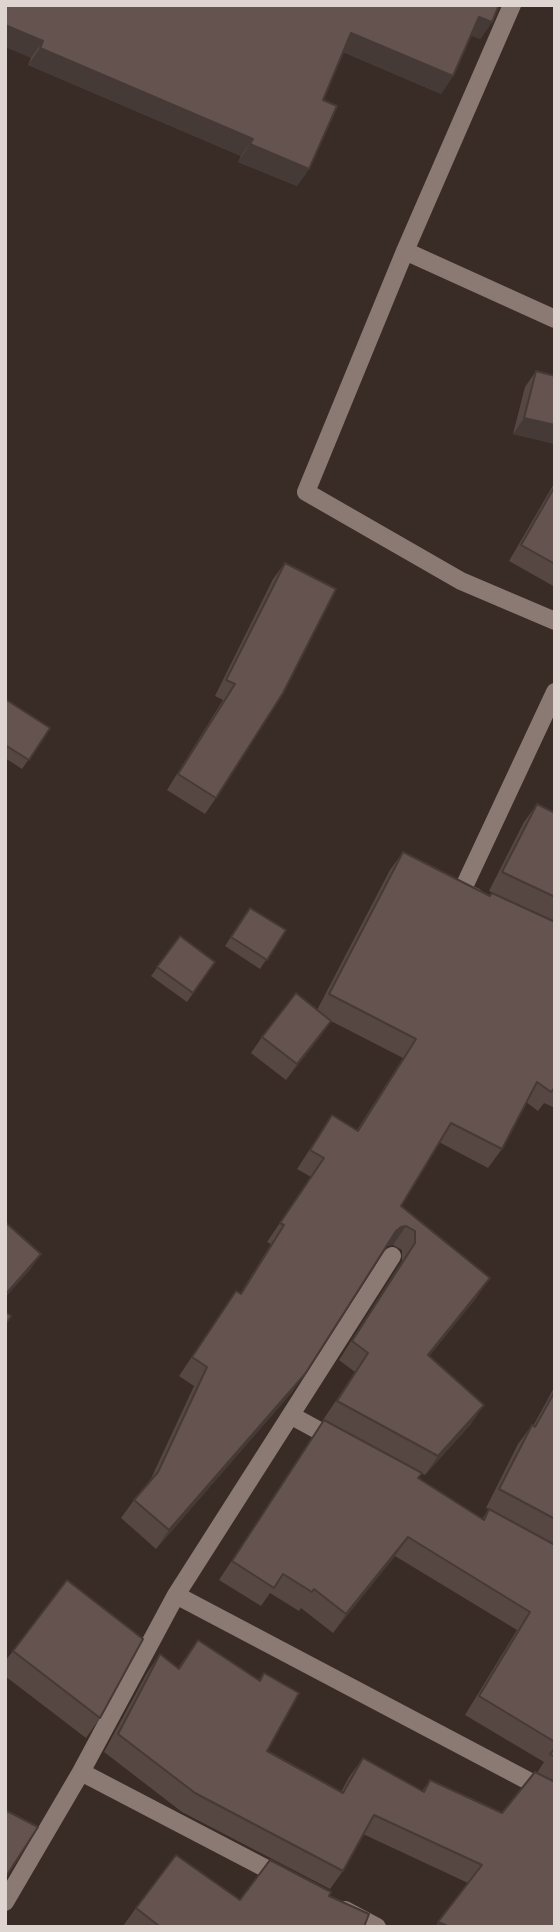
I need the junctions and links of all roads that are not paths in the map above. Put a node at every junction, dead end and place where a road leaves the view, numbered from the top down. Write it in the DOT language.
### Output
graph roads {
  1 [pos="512,5"];
  2 [pos="405,251"];
  3 [pos="555,319"];
  4 [pos="555,621"];
  5 [pos="555,692"];
  6 [pos="485,902"];
  7 [pos="392,1256"];
  8 [pos="292,1416"];
  9 [pos="352,1448"];
  10 [pos="176,1595"];
  11 [pos="81,1772"];
  12 [pos="555,1795"];
  13 [pos="302,1887"];
  14 [pos="326,1900"];
  15 [pos="5,1902"];
  16 [pos="376,1927"];
  1 -- 2 [label="street"];
  2 -- 3 [label="street"];
  2 -- 4 [label="street"];
  5 -- 6 [label="street"];
  7 -- 8 [label="street"];
  8 -- 9 [label="street"];
  8 -- 10 [label="street"];
  10 -- 11 [label="street"];
  10 -- 12 [label="street"];
  11 -- 13 [label="street"];
  11 -- 15 [label="street"];
  14 -- 16 [label="street"];
}
